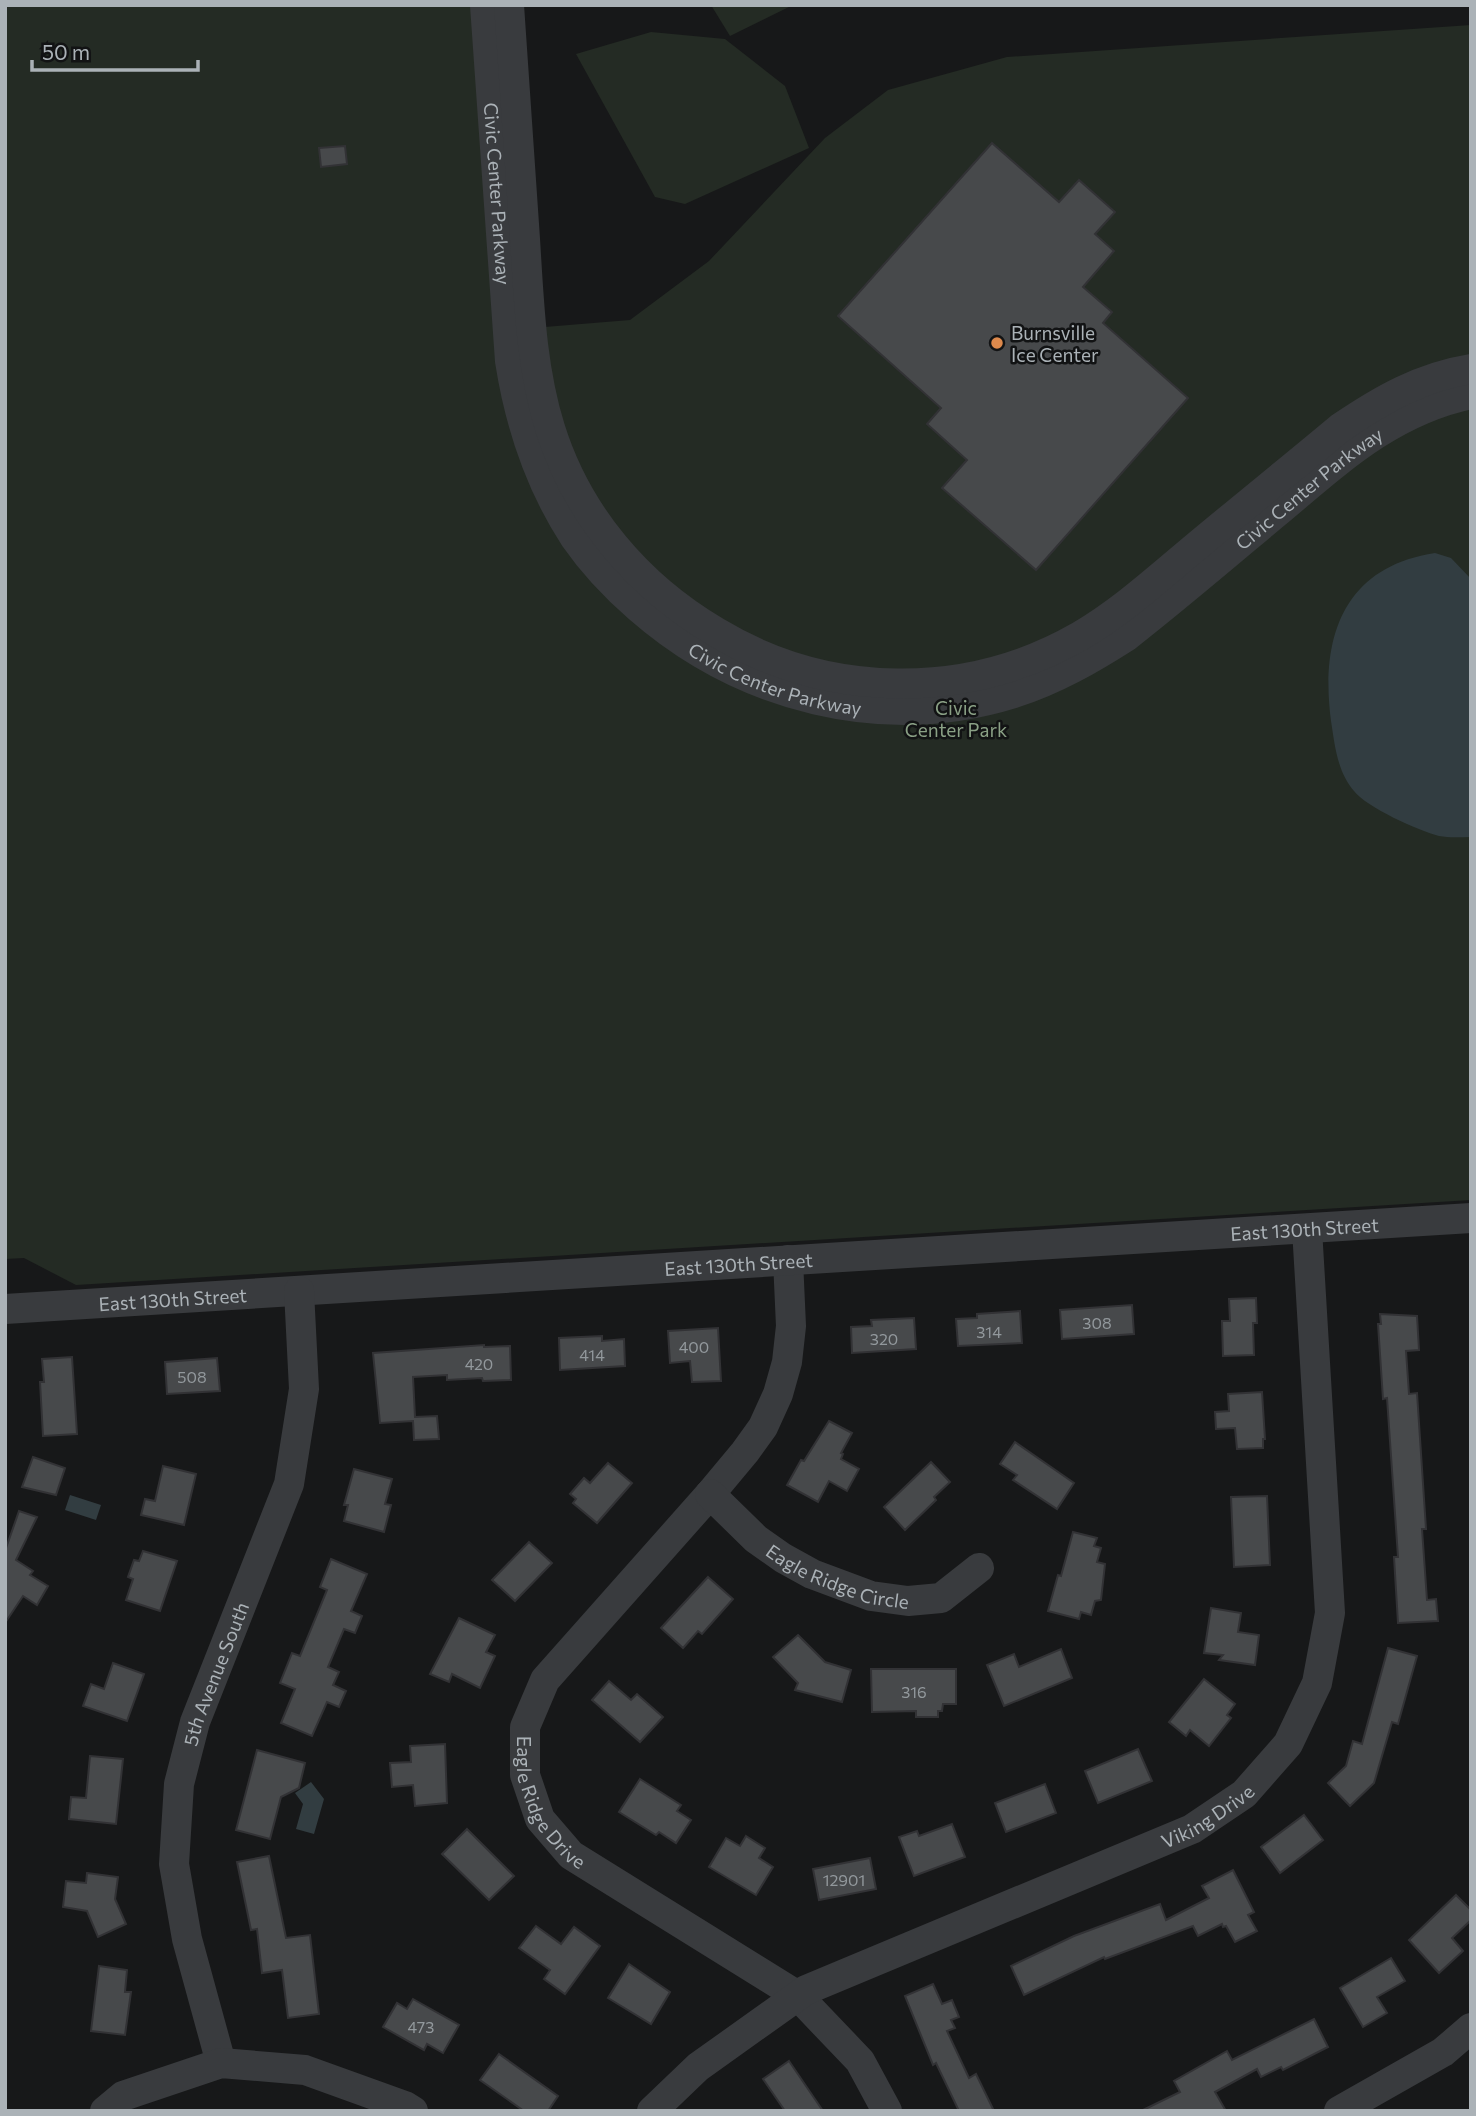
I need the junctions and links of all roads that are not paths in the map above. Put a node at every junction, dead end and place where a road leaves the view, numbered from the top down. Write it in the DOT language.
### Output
graph roads {
  1 [pos="485,5"];
  2 [pos="509,5"];
  3 [pos="1471,369"];
  4 [pos="1471,394"];
  5 [pos="1471,1218"];
  6 [pos="1307,1228"];
  7 [pos="788,1260"];
  8 [pos="299,1291"];
  9 [pos="5,1309"];
  10 [pos="710,1494"];
  11 [pos="979,1569"];
  12 [pos="798,1996"];
  13 [pos="1471,2028"];
  14 [pos="222,2063"];
  15 [pos="105,2111"];
  16 [pos="413,2111"];
  17 [pos="652,2111"];
  18 [pos="887,2111"];
  19 [pos="1339,2111"];
  1 -- 4 [label="street, Civic Center Parkway"];
  2 -- 3 [label="street, Civic Center Parkway"];
  5 -- 6 [label="street, East 130th Street"];
  6 -- 7 [label="street, East 130th Street"];
  6 -- 12 [label="street, Viking Drive"];
  7 -- 8 [label="street, East 130th Street"];
  7 -- 10 [label="street, Eagle Ridge Drive"];
  8 -- 9 [label="street, East 130th Street"];
  8 -- 14 [label="street, 5th Avenue South"];
  10 -- 11 [label="street, Eagle Ridge Circle"];
  10 -- 12 [label="street, Eagle Ridge Drive"];
  12 -- 17 [label="street, Viking Drive"];
  12 -- 18 [label="street, Eagle Ridge Drive"];
  13 -- 19 [label="street"];
  14 -- 15 [label="street"];
  14 -- 16 [label="street"];
}
